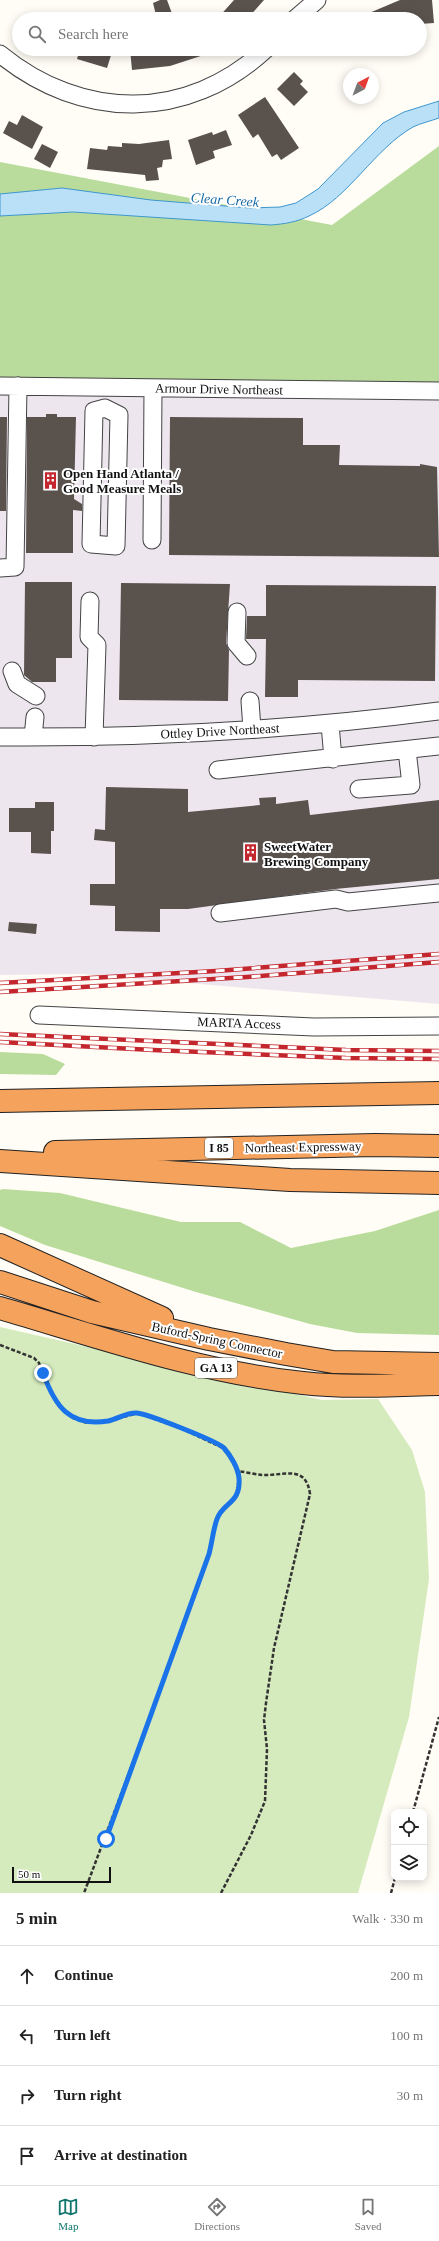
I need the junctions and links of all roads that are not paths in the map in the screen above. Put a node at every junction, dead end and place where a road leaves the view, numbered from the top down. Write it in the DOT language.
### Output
graph roads {
  1 [pos="317,0"];
  2 [pos="302,12"];
  3 [pos="0,54"];
  4 [pos="257,56"];
  5 [pos="0,386"];
  6 [pos="18,386"];
  7 [pos="102,388"];
  8 [pos="153,388"];
  9 [pos="435,396"];
  10 [pos="105,408"];
  11 [pos="152,540"];
  12 [pos="0,568"];
  13 [pos="90,601"];
  14 [pos="237,612"];
  15 [pos="246,656"];
  16 [pos="12,671"];
  17 [pos="36,696"];
  18 [pos="250,701"];
  19 [pos="439,711"];
  20 [pos="34,717"];
  21 [pos="330,724"];
  22 [pos="252,729"];
  23 [pos="0,737"];
  24 [pos="33,737"];
  25 [pos="94,737"];
  26 [pos="439,746"];
  27 [pos="407,750"];
  28 [pos="333,759"];
  29 [pos="218,770"];
  30 [pos="360,789"];
  31 [pos="439,893"];
  32 [pos="220,913"];
  33 [pos="39,1015"];
  34 [pos="439,1026"];
  35 [pos="439,1093"];
  36 [pos="0,1101"];
  37 [pos="439,1146"];
  38 [pos="0,1154"];
  39 [pos="0,1161"];
  40 [pos="439,1183"];
  41 [pos="0,1246"];
  42 [pos="0,1282"];
  43 [pos="0,1308"];
  44 [pos="209,1339"];
  45 [pos="439,1364"];
  46 [pos="439,1384"];
  1 -- 2 [label="street"];
  3 -- 4 [label="street"];
  5 -- 6 [label="street, Armour Drive Northeast"];
  6 -- 7 [label="street, Armour Drive Northeast"];
  6 -- 12 [label="street"];
  7 -- 8 [label="street, Armour Drive Northeast"];
  7 -- 10 [label="street"];
  8 -- 9 [label="street, Armour Drive Northeast"];
  8 -- 11 [label="street"];
  10 -- 10 [label="street"];
  13 -- 25 [label="street"];
  14 -- 15 [label="street"];
  16 -- 17 [label="street"];
  18 -- 22 [label="street"];
  19 -- 21 [label="street, Ottley Drive Northeast"];
  20 -- 24 [label="street"];
  21 -- 22 [label="street, Ottley Drive Northeast"];
  21 -- 28 [label="street"];
  22 -- 25 [label="street, Ottley Drive Northeast"];
  23 -- 24 [label="street, Ottley Drive Northeast"];
  24 -- 25 [label="street, Ottley Drive Northeast"];
  26 -- 27 [label="street"];
  27 -- 28 [label="street"];
  27 -- 30 [label="street"];
  28 -- 29 [label="street"];
  31 -- 32 [label="street"];
  33 -- 34 [label="street, MARTA Access"];
  35 -- 36 [label="highway"];
  37 -- 38 [label="highway, Northeast Expressway / I 85"];
  39 -- 40 [label="highway"];
  41 -- 44 [label="highway"];
  42 -- 44 [label="highway, Buford-Spring Connector / GA 13"];
  43 -- 46 [label="highway, Buford-Spring Connector / GA 13"];
  44 -- 45 [label="highway, Buford-Spring Connector / GA 13"];
}
